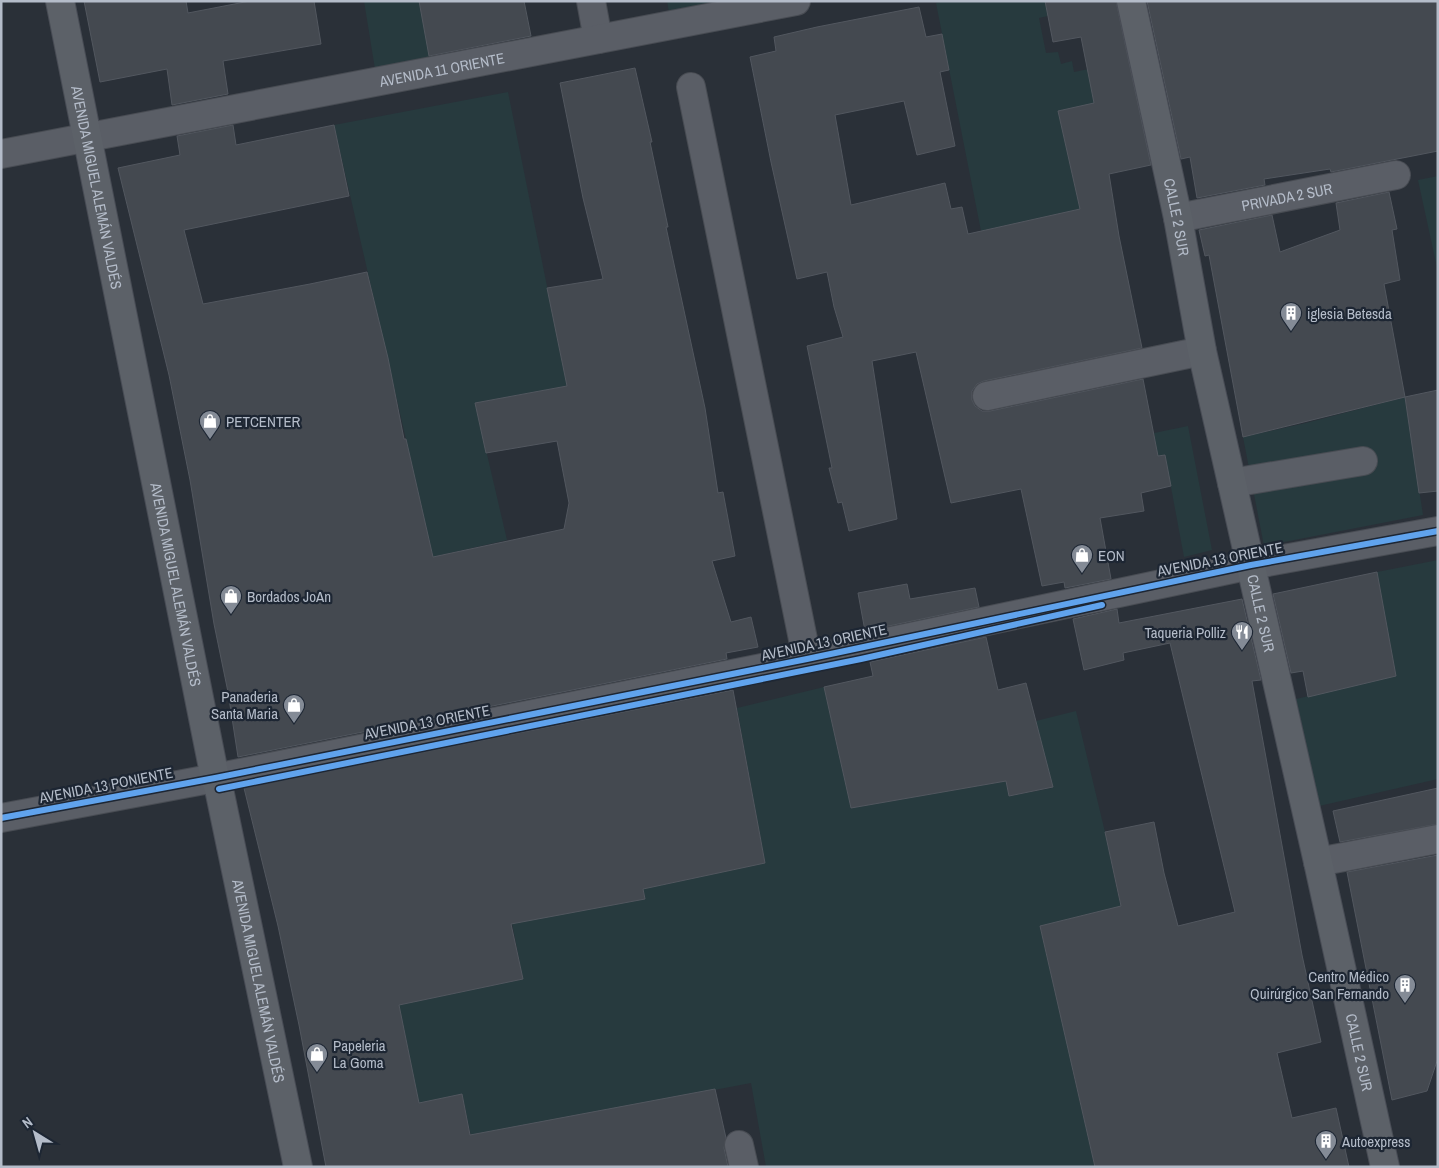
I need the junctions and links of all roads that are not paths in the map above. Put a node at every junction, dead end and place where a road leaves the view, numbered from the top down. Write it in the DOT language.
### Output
graph roads {
  1 [pos="60,1"];
  2 [pos="591,1"];
  3 [pos="796,1"];
  4 [pos="1131,1"];
  5 [pos="598,39"];
  6 [pos="690,87"];
  7 [pos="86,136"];
  8 [pos="1,154"];
  9 [pos="1396,176"];
  10 [pos="1178,218"];
  11 [pos="1202,351"];
  12 [pos="987,396"];
  13 [pos="1363,461"];
  14 [pos="1232,483"];
  15 [pos="1438,531"];
  16 [pos="1251,565"];
  17 [pos="807,659"];
  18 [pos="215,778"];
  19 [pos="1,818"];
  20 [pos="1438,839"];
  21 [pos="1318,862"];
  22 [pos="298,1167"];
  23 [pos="1385,1167"];
  1 -- 7 [label="main road, AVENIDA MIGUEL ALEMÁN VALDÉS"];
  2 -- 5 [label="street"];
  3 -- 5 [label="street, AVENIDA 11 ORIENTE"];
  4 -- 10 [label="main road, CALLE 2 SUR"];
  5 -- 7 [label="street, AVENIDA 11 ORIENTE"];
  6 -- 17 [label="street"];
  7 -- 8 [label="street, AVENIDA 11 ORIENTE"];
  7 -- 18 [label="main road, AVENIDA MIGUEL ALEMÁN VALDÉS"];
  9 -- 10 [label="street, PRIVADA 2 SUR"];
  10 -- 11 [label="main road, CALLE 2 SUR"];
  11 -- 12 [label="street"];
  11 -- 14 [label="main road, CALLE 2 SUR"];
  13 -- 14 [label="street"];
  14 -- 16 [label="main road, CALLE 2 SUR"];
  15 -- 16 [label="street, AVENIDA 13 ORIENTE"];
  16 -- 17 [label="street, AVENIDA 13 ORIENTE"];
  16 -- 21 [label="main road, CALLE 2 SUR"];
  17 -- 18 [label="street, AVENIDA 13 ORIENTE"];
  18 -- 19 [label="street, AVENIDA 13 PONIENTE"];
  18 -- 22 [label="main road, AVENIDA MIGUEL ALEMÁN VALDÉS"];
  20 -- 21 [label="street"];
  21 -- 23 [label="main road, CALLE 2 SUR"];
}
